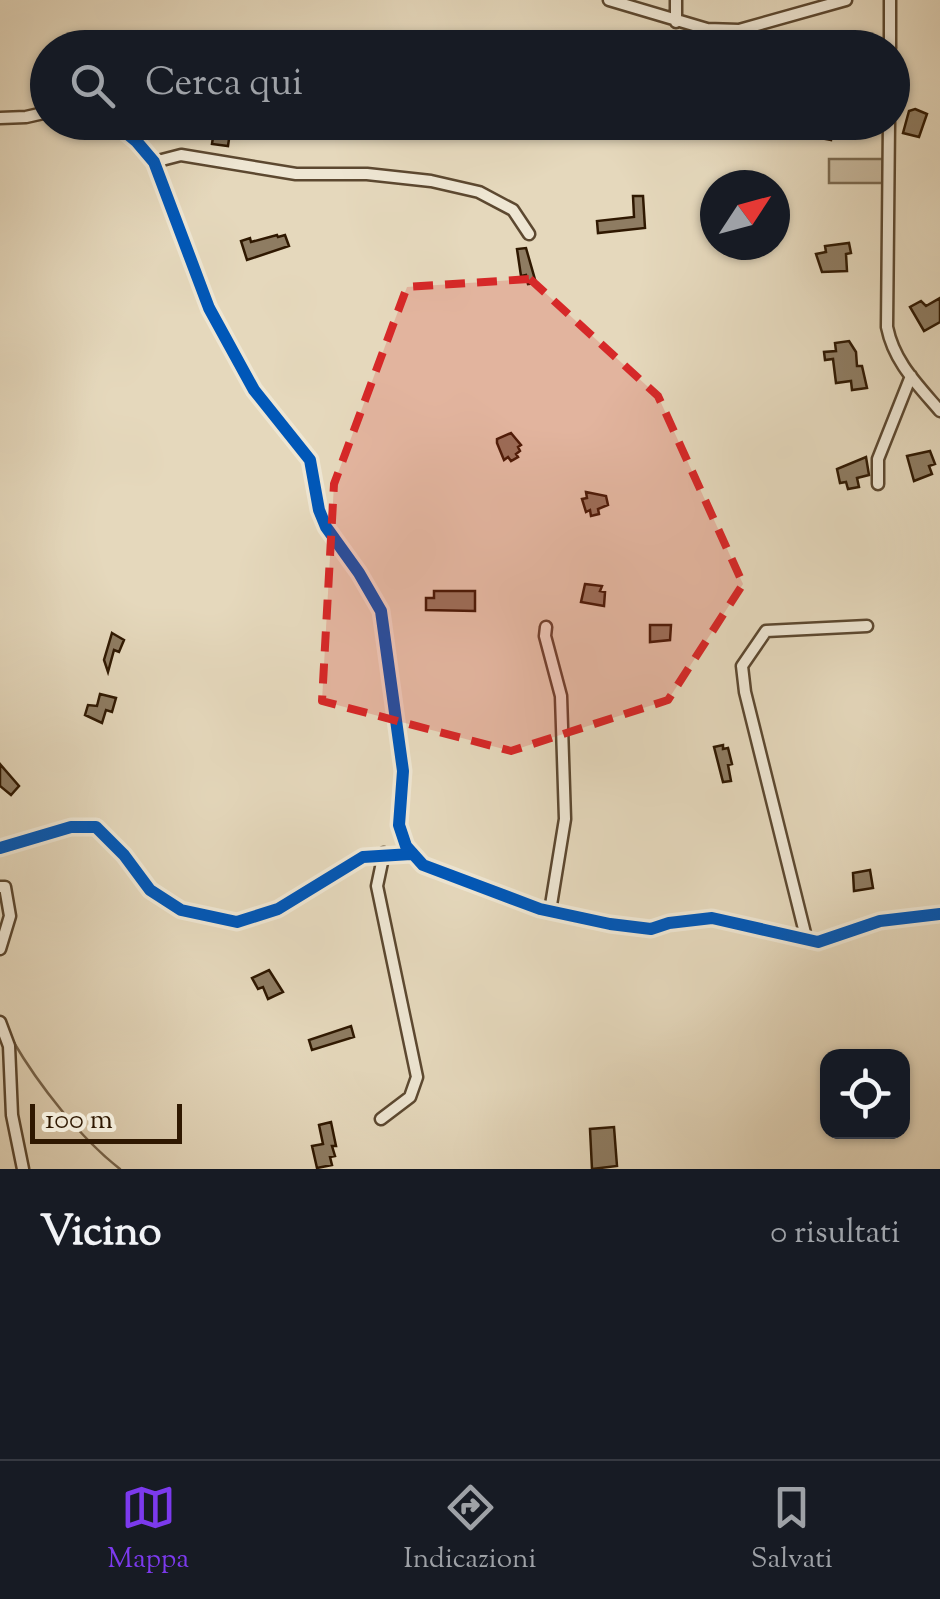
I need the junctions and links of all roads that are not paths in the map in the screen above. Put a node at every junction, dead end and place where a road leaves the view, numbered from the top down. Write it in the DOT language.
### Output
graph roads {
  1 [pos="609,0"];
  2 [pos="676,0"];
  3 [pos="846,0"];
  4 [pos="890,0"];
  5 [pos="676,22"];
  6 [pos="890,30"];
  7 [pos="30,116"];
  8 [pos="0,118"];
  9 [pos="136,140"];
  10 [pos="889,140"];
  11 [pos="154,162"];
  12 [pos="529,234"];
  13 [pos="910,376"];
  14 [pos="940,411"];
  15 [pos="878,484"];
  16 [pos="867,626"];
  17 [pos="546,627"];
  18 [pos="0,848"];
  19 [pos="384,853"];
  20 [pos="411,854"];
  21 [pos="0,888"];
  22 [pos="550,911"];
  23 [pos="940,914"];
  24 [pos="807,941"];
  25 [pos="0,949"];
  26 [pos="0,1022"];
  27 [pos="381,1119"];
  28 [pos="24,1169"];
  1 -- 5 [label="street"];
  2 -- 5 [label="street"];
  3 -- 5 [label="street"];
  4 -- 6 [label="street"];
  7 -- 8 [label="street"];
  9 -- 11 [label="street"];
  10 -- 13 [label="street"];
  11 -- 12 [label="street"];
  11 -- 20 [label="street"];
  13 -- 14 [label="street"];
  13 -- 15 [label="street"];
  16 -- 24 [label="street"];
  17 -- 22 [label="street"];
  18 -- 19 [label="street"];
  19 -- 20 [label="street"];
  19 -- 27 [label="street"];
  20 -- 22 [label="street"];
  21 -- 25 [label="street"];
  22 -- 24 [label="street"];
  23 -- 24 [label="street"];
  26 -- 28 [label="street"];
}
